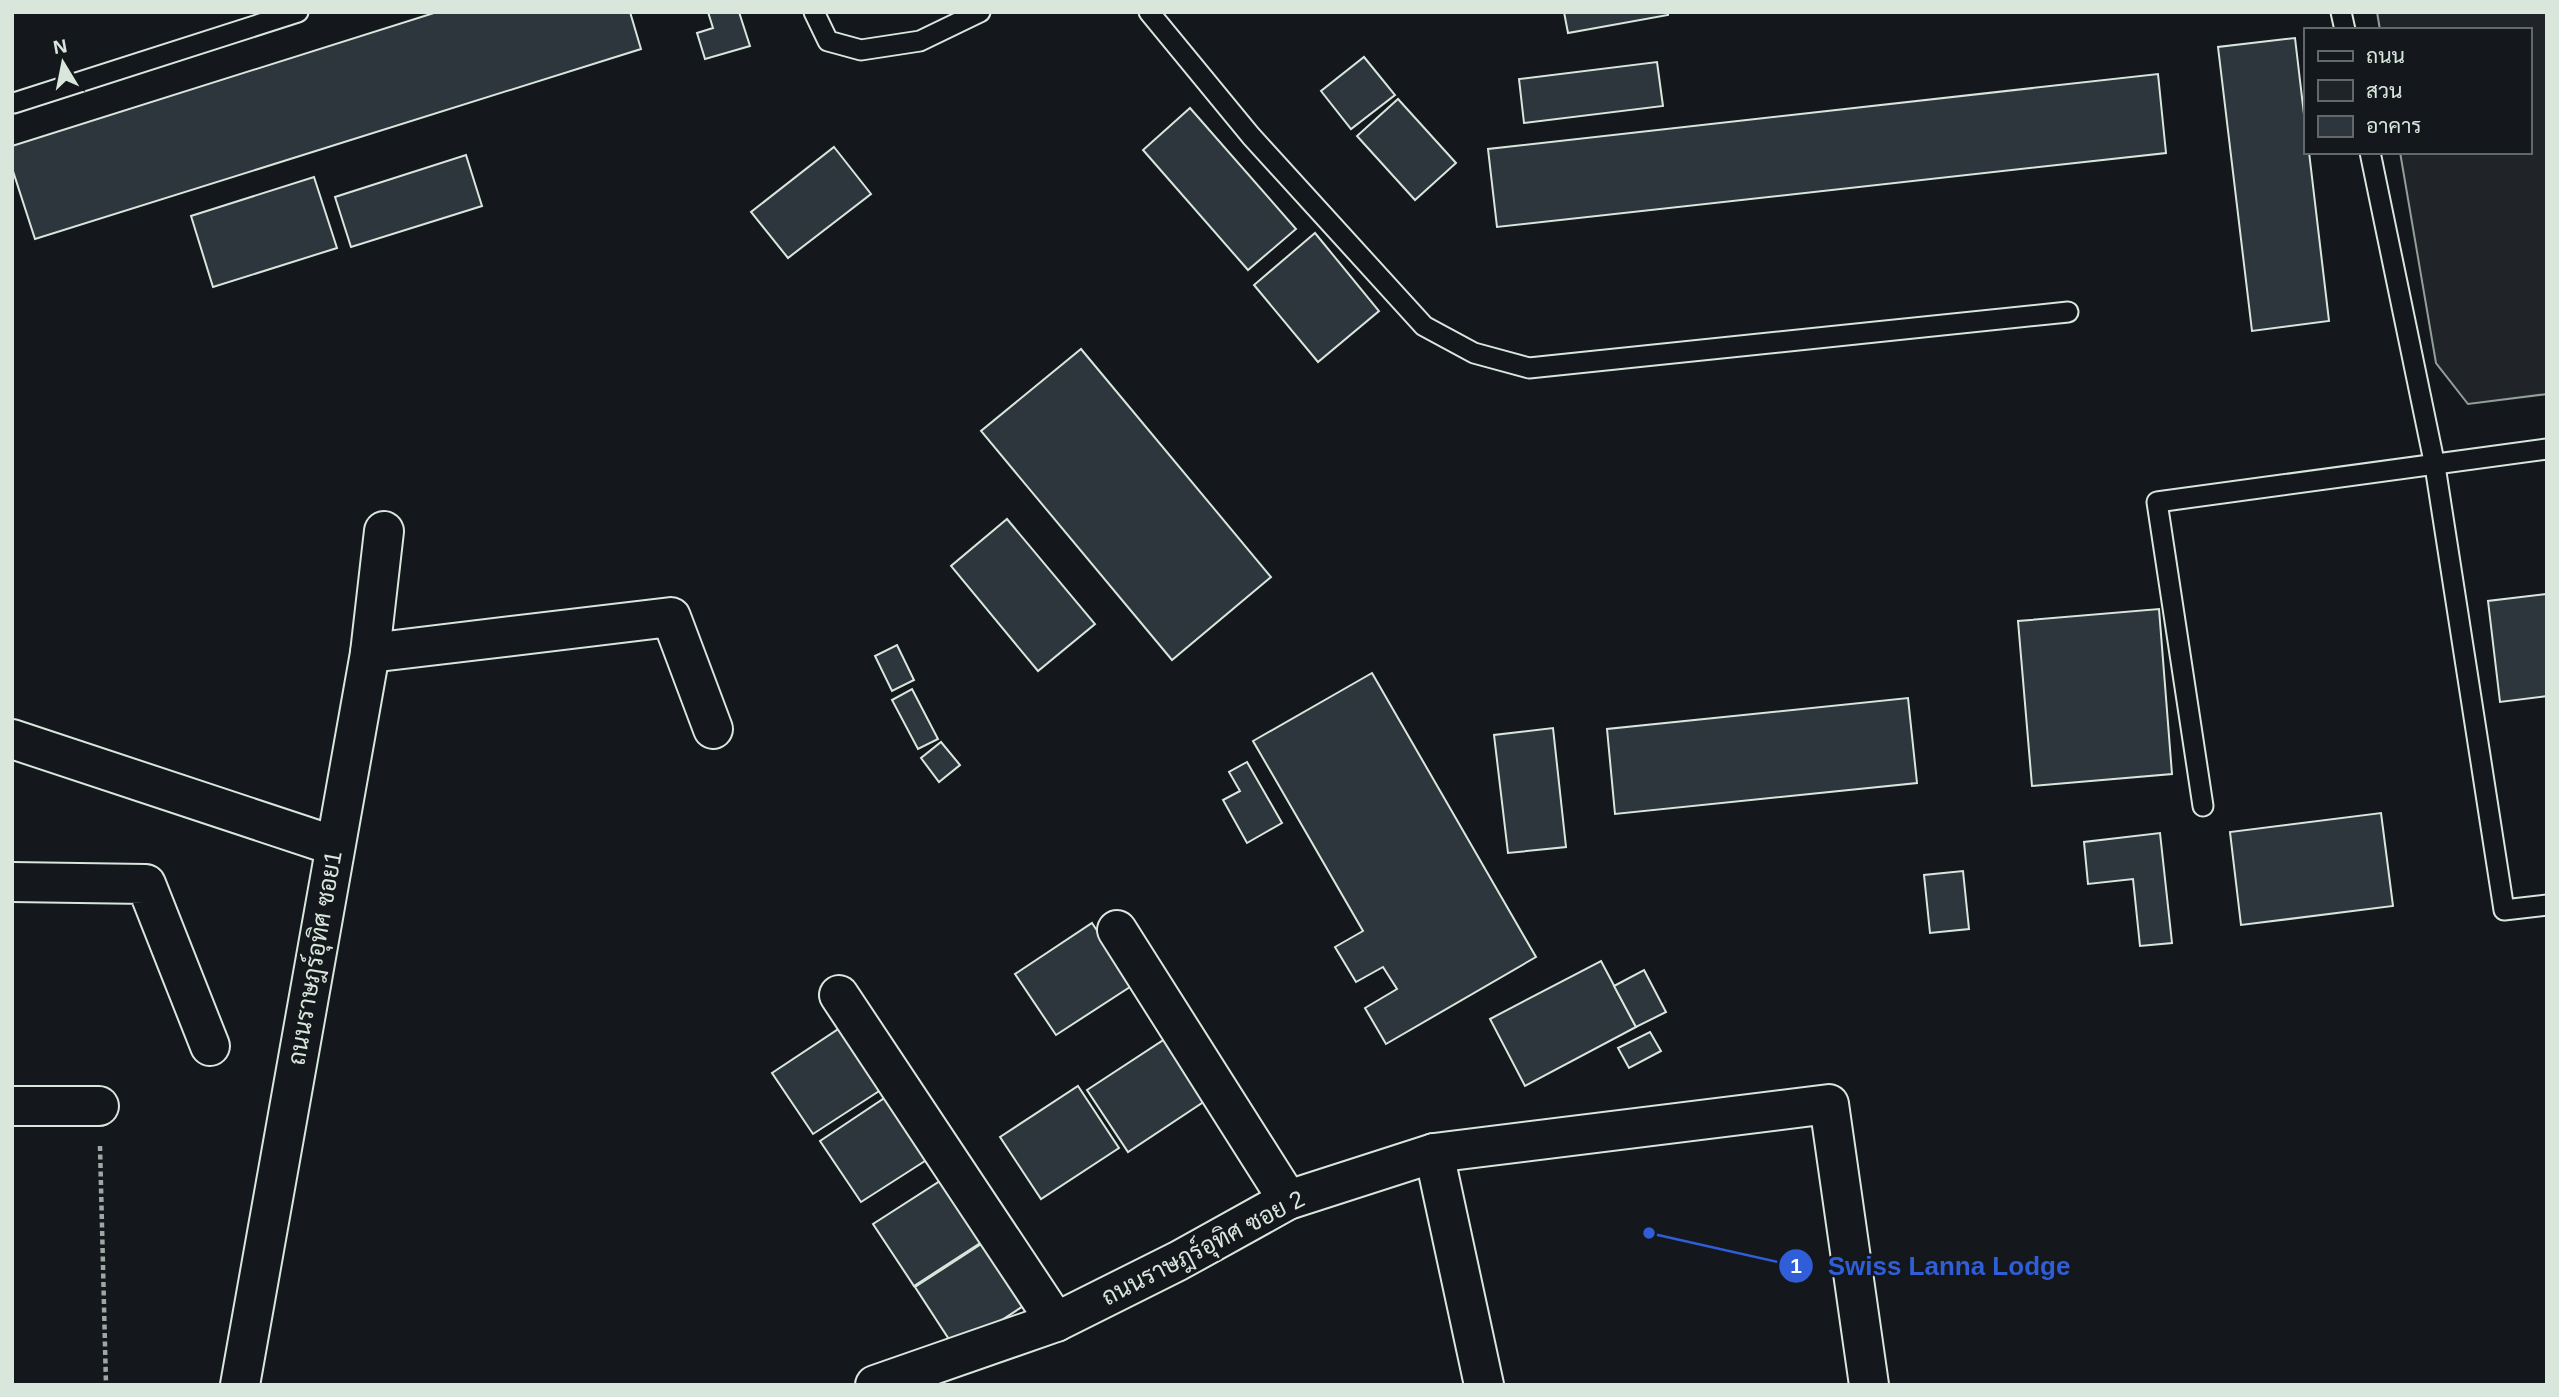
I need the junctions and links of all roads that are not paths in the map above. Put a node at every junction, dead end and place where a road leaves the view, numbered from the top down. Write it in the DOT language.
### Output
graph roads {
  1 [pos="298,12"];
  2 [pos="814,12"];
  3 [pos="980,12"];
  4 [pos="1149,12"];
  5 [pos="14,103"];
  6 [pos="2370,154"];
  7 [pos="2068,312"];
  8 [pos="2547,449"];
  9 [pos="2435,466"];
  10 [pos="384,531"];
  11 [pos="370,653"];
  12 [pos="713,729"];
  13 [pos="12,738"];
  14 [pos="2203,806"];
  15 [pos="335,846"];
  16 [pos="12,882"];
  17 [pos="2547,905"];
  18 [pos="1117,930"];
  19 [pos="839,995"];
  20 [pos="210,1046"];
  21 [pos="12,1106"];
  22 [pos="99,1106"];
  23 [pos="1434,1153"];
  24 [pos="1288,1200"];
  25 [pos="1056,1322"];
  26 [pos="240,1385"];
  27 [pos="875,1385"];
  28 [pos="1484,1385"];
  29 [pos="1869,1385"];
  1 -- 5 [label="lane"];
  2 -- 3 [label="lane"];
  4 -- 7 [label="lane"];
  6 -- 9 [label="lane"];
  8 -- 9 [label="lane"];
  9 -- 14 [label="lane"];
  9 -- 17 [label="lane"];
  10 -- 11 [label="street, ถนนราษฎร์อุทิศ ซอย1"];
  11 -- 12 [label="street"];
  11 -- 15 [label="street, ถนนราษฎร์อุทิศ ซอย1"];
  13 -- 15 [label="street"];
  15 -- 26 [label="street, ถนนราษฎร์อุทิศ ซอย1"];
  16 -- 20 [label="street"];
  18 -- 24 [label="street"];
  19 -- 25 [label="street"];
  21 -- 22 [label="street"];
  23 -- 24 [label="street, ถนนราษฎร์อุทิศ ซอย 2"];
  23 -- 28 [label="street"];
  23 -- 29 [label="street, ถนนราษฎร์อุทิศ ซอย 2"];
  24 -- 25 [label="street, ถนนราษฎร์อุทิศ ซอย 2"];
  25 -- 27 [label="street, ถนนราษฎร์อุทิศ ซอย 2"];
}
